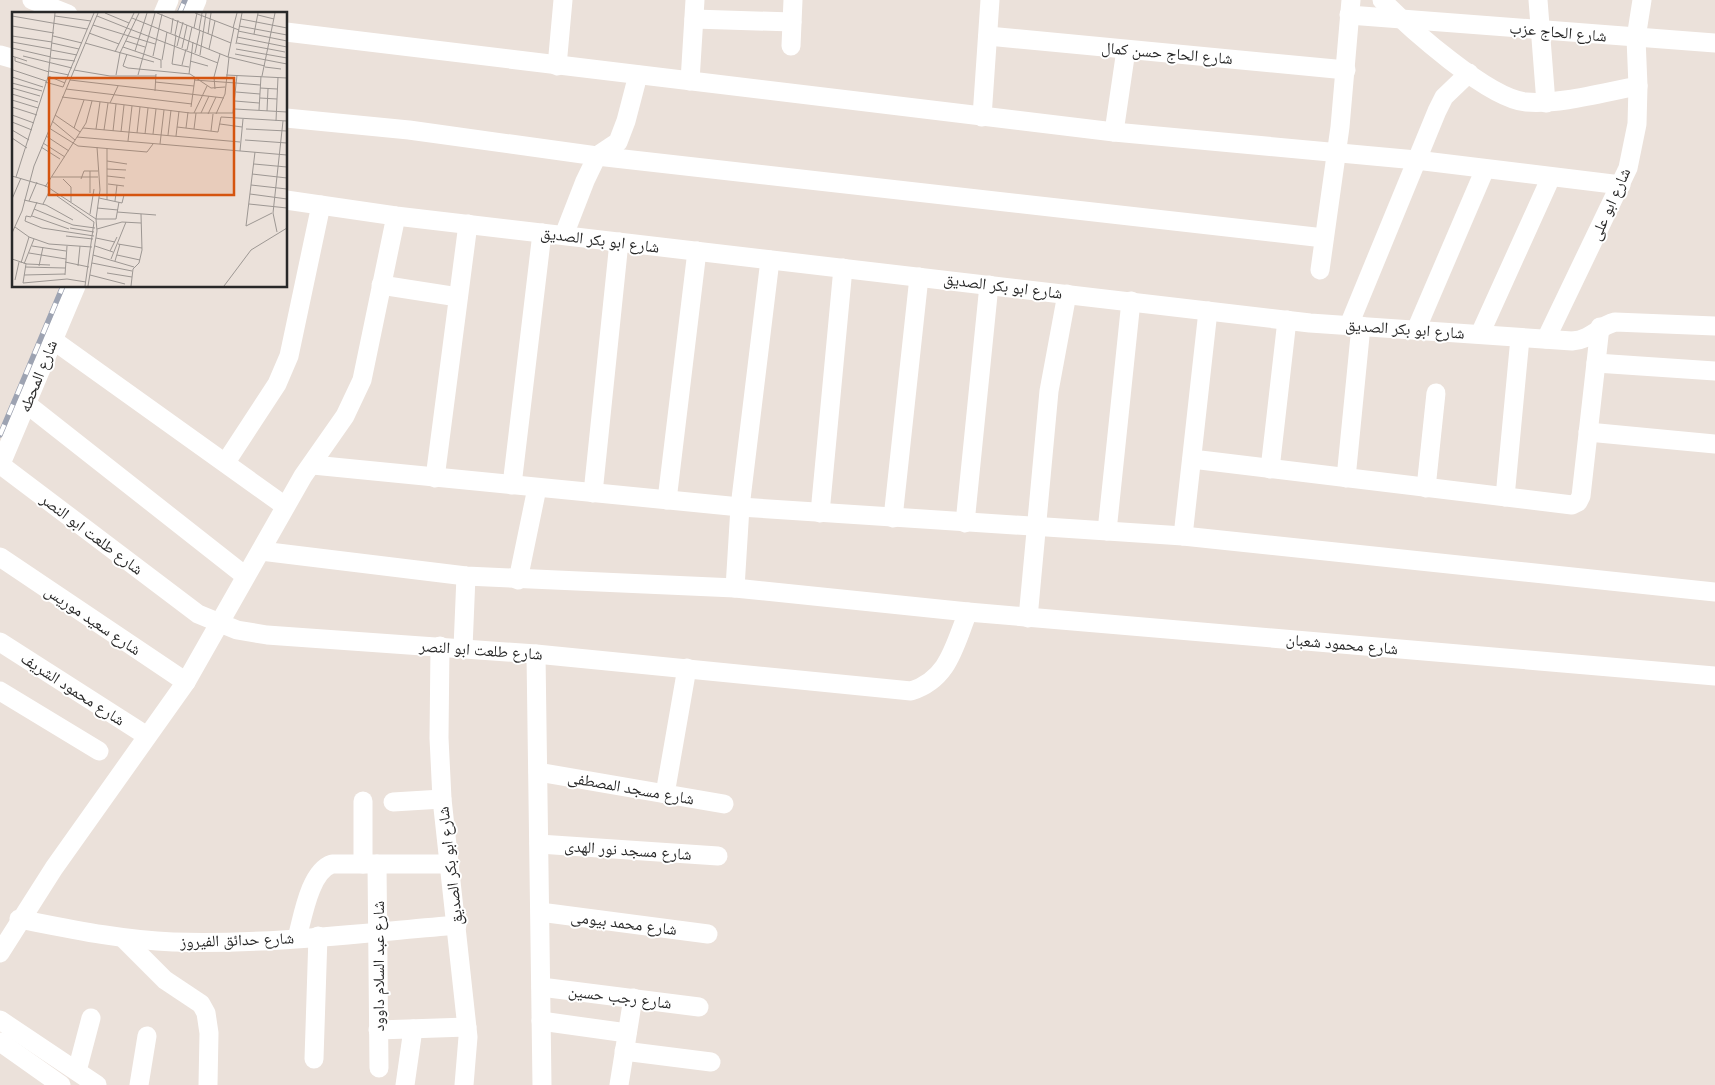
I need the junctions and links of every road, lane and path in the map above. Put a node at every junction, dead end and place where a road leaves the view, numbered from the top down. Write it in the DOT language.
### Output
graph roads {
  1 [pos="32,0"];
  2 [pos="169,0"];
  3 [pos="197,0"];
  4 [pos="563,0"];
  5 [pos="695,0"];
  6 [pos="793,0"];
  7 [pos="990,0"];
  8 [pos="1382,0"];
  9 [pos="1538,0"];
  10 [pos="1642,0"];
  11 [pos="1350,8"];
  12 [pos="63,12"];
  13 [pos="164,12"];
  14 [pos="192,12"];
  15 [pos="694,19"];
  16 [pos="1401,20"];
  17 [pos="792,22"];
  18 [pos="1540,30"];
  19 [pos="288,32"];
  20 [pos="988,36"];
  21 [pos="1636,38"];
  22 [pos="1715,43"];
  23 [pos="791,46"];
  24 [pos="1126,50"];
  25 [pos="557,66"];
  26 [pos="1346,70"];
  27 [pos="1469,73"];
  28 [pos="638,75"];
  29 [pos="690,81"];
  30 [pos="1638,86"];
  31 [pos="1546,103"];
  32 [pos="982,117"];
  33 [pos="288,118"];
  34 [pos="1114,132"];
  35 [pos="1336,153"];
  36 [pos="597,156"];
  37 [pos="1416,160"];
  38 [pos="1485,169"];
  39 [pos="1551,176"];
  40 [pos="1621,185"];
  41 [pos="288,200"];
  42 [pos="320,205"];
  43 [pos="396,216"];
  44 [pos="468,224"];
  45 [pos="542,233"];
  46 [pos="564,235"];
  47 [pos="1324,238"];
  48 [pos="619,242"];
  49 [pos="697,251"];
  50 [pos="770,260"];
  51 [pos="842,268"];
  52 [pos="1320,270"];
  53 [pos="919,277"];
  54 [pos="381,285"];
  55 [pos="989,285"];
  56 [pos="75,288"];
  57 [pos="1067,294"];
  58 [pos="458,297"];
  59 [pos="1131,301"];
  60 [pos="1208,311"];
  61 [pos="1287,320"];
  62 [pos="1355,326"];
  63 [pos="1715,326"];
  64 [pos="1600,327"];
  65 [pos="1416,330"];
  66 [pos="1480,334"];
  67 [pos="1520,338"];
  68 [pos="1546,339"];
  69 [pos="53,340"];
  70 [pos="1596,363"];
  71 [pos="1715,371"];
  72 [pos="1436,394"];
  73 [pos="28,404"];
  74 [pos="1588,432"];
  75 [pos="1715,444"];
  76 [pos="1192,459"];
  77 [pos="226,462"];
  78 [pos="313,465"];
  79 [pos="0,466"];
  80 [pos="1270,469"];
  81 [pos="435,478"];
  82 [pos="1346,478"];
  83 [pos="512,485"];
  84 [pos="537,488"];
  85 [pos="1426,488"];
  86 [pos="593,493"];
  87 [pos="1505,497"];
  88 [pos="667,500"];
  89 [pos="285,506"];
  90 [pos="740,507"];
  91 [pos="820,513"];
  92 [pos="893,518"];
  93 [pos="965,523"];
  94 [pos="1036,528"];
  95 [pos="1107,531"];
  96 [pos="1183,536"];
  97 [pos="261,551"];
  98 [pos="0,558"];
  99 [pos="244,575"];
  100 [pos="466,576"];
  101 [pos="518,580"];
  102 [pos="735,588"];
  103 [pos="1715,592"];
  104 [pos="968,612"];
  105 [pos="1028,618"];
  106 [pos="220,624"];
  107 [pos="0,642"];
  108 [pos="440,646"];
  109 [pos="463,648"];
  110 [pos="536,654"];
  111 [pos="687,668"];
  112 [pos="1715,676"];
  113 [pos="186,682"];
  114 [pos="0,691"];
  115 [pos="147,736"];
  116 [pos="99,751"];
  117 [pos="538,772"];
  118 [pos="665,794"];
  119 [pos="442,799"];
  120 [pos="363,801"];
  121 [pos="393,802"];
  122 [pos="724,804"];
  123 [pos="538,844"];
  124 [pos="718,856"];
  125 [pos="370,864"];
  126 [pos="450,864"];
  127 [pos="540,912"];
  128 [pos="20,920"];
  129 [pos="457,925"];
  130 [pos="378,931"];
  131 [pos="708,934"];
  132 [pos="318,936"];
  133 [pos="123,938"];
  134 [pos="297,938"];
  135 [pos="0,953"];
  136 [pos="541,987"];
  137 [pos="633,998"];
  138 [pos="699,1006"];
  139 [pos="91,1018"];
  140 [pos="0,1020"];
  141 [pos="542,1021"];
  142 [pos="467,1027"];
  143 [pos="413,1029"];
  144 [pos="378,1030"];
  145 [pos="147,1036"];
  146 [pos="626,1042"];
  147 [pos="2,1049"];
  148 [pos="314,1059"];
  149 [pos="711,1062"];
  150 [pos="379,1068"];
  151 [pos="77,1072"];
  152 [pos="42,1079"];
  153 [pos="61,1085"];
  154 [pos="97,1085"];
  155 [pos="139,1085"];
  156 [pos="208,1085"];
  157 [pos="405,1085"];
  158 [pos="464,1085"];
  159 [pos="542,1085"];
  160 [pos="619,1085"];
  1 -- 12 [label="street"];
  2 -- 13 [label="street"];
  3 -- 14 [label="street"];
  4 -- 25 [label="street"];
  5 -- 15 [label="street"];
  6 -- 17 [label="street"];
  7 -- 20 [label="street"];
  8 -- 16 [label="street"];
  9 -- 18 [label="street"];
  10 -- 21 [label="street, شارع ابو على"];
  11 -- 16 [label="street, شارع الحاج عزب"];
  11 -- 26 [label="street"];
  15 -- 17 [label="street"];
  15 -- 29 [label="street"];
  16 -- 18 [label="street, شارع الحاج عزب"];
  16 -- 27 [label="street"];
  17 -- 23 [label="street"];
  18 -- 21 [label="street, شارع الحاج عزب"];
  18 -- 31 [label="street"];
  19 -- 25 [label="street"];
  20 -- 24 [label="street, شارع الحاج حسن كمال"];
  20 -- 32 [label="street"];
  21 -- 22 [label="street, شارع الحاج عزب"];
  21 -- 30 [label="street, شارع ابو على"];
  24 -- 26 [label="street, شارع الحاج حسن كمال"];
  24 -- 34 [label="street"];
  25 -- 28 [label="street"];
  26 -- 35 [label="street"];
  27 -- 31 [label="street"];
  27 -- 37 [label="street"];
  28 -- 29 [label="street"];
  28 -- 36 [label="street"];
  29 -- 32 [label="street"];
  30 -- 31 [label="street"];
  30 -- 40 [label="street, شارع ابو على"];
  32 -- 34 [label="street"];
  33 -- 36 [label="street"];
  34 -- 35 [label="street"];
  35 -- 37 [label="street"];
  35 -- 47 [label="street"];
  36 -- 46 [label="street"];
  36 -- 47 [label="street"];
  37 -- 38 [label="street"];
  37 -- 62 [label="street"];
  38 -- 39 [label="street"];
  38 -- 65 [label="street"];
  39 -- 40 [label="street"];
  39 -- 66 [label="street"];
  40 -- 68 [label="street, شارع ابو على"];
  41 -- 42 [label="street, شارع ابو بكر الصديق"];
  42 -- 43 [label="street, شارع ابو بكر الصديق"];
  42 -- 77 [label="street"];
  43 -- 44 [label="street, شارع ابو بكر الصديق"];
  43 -- 54 [label="street"];
  44 -- 45 [label="street, شارع ابو بكر الصديق"];
  44 -- 58 [label="street"];
  45 -- 46 [label="street, شارع ابو بكر الصديق"];
  45 -- 83 [label="street"];
  46 -- 48 [label="street, شارع ابو بكر الصديق"];
  47 -- 52 [label="street"];
  48 -- 49 [label="street, شارع ابو بكر الصديق"];
  48 -- 86 [label="street"];
  49 -- 50 [label="street, شارع ابو بكر الصديق"];
  49 -- 88 [label="street"];
  50 -- 51 [label="street, شارع ابو بكر الصديق"];
  50 -- 90 [label="street"];
  51 -- 53 [label="street, شارع ابو بكر الصديق"];
  51 -- 91 [label="street"];
  53 -- 55 [label="street, شارع ابو بكر الصديق"];
  53 -- 92 [label="street"];
  54 -- 58 [label="street"];
  54 -- 78 [label="street"];
  55 -- 57 [label="street, شارع ابو بكر الصديق"];
  55 -- 93 [label="street"];
  56 -- 69 [label="street, شارع المحطه"];
  57 -- 59 [label="street, شارع ابو بكر الصديق"];
  57 -- 94 [label="street"];
  58 -- 81 [label="street"];
  59 -- 60 [label="street, شارع ابو بكر الصديق"];
  59 -- 95 [label="street"];
  60 -- 61 [label="street, شارع ابو بكر الصديق"];
  60 -- 76 [label="street"];
  61 -- 62 [label="street, شارع ابو بكر الصديق"];
  61 -- 80 [label="street"];
  62 -- 65 [label="street, شارع ابو بكر الصديق"];
  62 -- 82 [label="street"];
  63 -- 64 [label="street, شارع ابو بكر الصديق"];
  64 -- 68 [label="street, شارع ابو بكر الصديق"];
  64 -- 70 [label="street"];
  65 -- 66 [label="street, شارع ابو بكر الصديق"];
  66 -- 67 [label="street, شارع ابو بكر الصديق"];
  67 -- 68 [label="street, شارع ابو بكر الصديق"];
  67 -- 87 [label="street"];
  69 -- 73 [label="street, شارع المحطه"];
  69 -- 77 [label="street"];
  70 -- 71 [label="street"];
  70 -- 74 [label="street"];
  72 -- 85 [label="street"];
  73 -- 79 [label="street, شارع المحطه"];
  73 -- 99 [label="street"];
  74 -- 75 [label="street"];
  74 -- 87 [label="street"];
  76 -- 80 [label="street"];
  76 -- 96 [label="street"];
  77 -- 89 [label="street"];
  78 -- 81 [label="street"];
  78 -- 89 [label="street"];
  79 -- 106 [label="street, شارع طلعت ابو النصر"];
  80 -- 82 [label="street"];
  81 -- 83 [label="street"];
  82 -- 85 [label="street"];
  83 -- 84 [label="street"];
  84 -- 86 [label="street"];
  84 -- 101 [label="street"];
  85 -- 87 [label="street"];
  86 -- 88 [label="street"];
  88 -- 90 [label="street"];
  89 -- 97 [label="street"];
  90 -- 91 [label="street"];
  90 -- 102 [label="street"];
  91 -- 92 [label="street"];
  92 -- 93 [label="street"];
  93 -- 94 [label="street"];
  94 -- 95 [label="street"];
  94 -- 105 [label="street"];
  95 -- 96 [label="street"];
  96 -- 103 [label="street"];
  97 -- 99 [label="street"];
  97 -- 100 [label="street, شارع محمود شعبان"];
  98 -- 113 [label="street, شارع سعيد موريس"];
  99 -- 106 [label="street"];
  100 -- 101 [label="street, شارع محمود شعبان"];
  100 -- 109 [label="street"];
  101 -- 102 [label="street, شارع محمود شعبان"];
  102 -- 104 [label="street, شارع محمود شعبان"];
  104 -- 105 [label="street, شارع محمود شعبان"];
  104 -- 111 [label="street, شارع طلعت ابو النصر"];
  105 -- 112 [label="street, شارع محمود شعبان"];
  106 -- 108 [label="street, شارع طلعت ابو النصر"];
  106 -- 113 [label="street"];
  107 -- 115 [label="street, شارع محمود الشريف"];
  108 -- 109 [label="street, شارع طلعت ابو النصر"];
  108 -- 119 [label="street, شارع ابو بكر الصديق"];
  109 -- 110 [label="street, شارع طلعت ابو النصر"];
  110 -- 111 [label="street, شارع طلعت ابو النصر"];
  110 -- 117 [label="street"];
  111 -- 118 [label="street"];
  113 -- 115 [label="street"];
  114 -- 116 [label="street"];
  115 -- 128 [label="street"];
  117 -- 118 [label="street, شارع مسجد المصطفى"];
  117 -- 123 [label="street"];
  118 -- 122 [label="street, شارع مسجد المصطفى"];
  119 -- 121 [label="street"];
  119 -- 126 [label="street, شارع ابو بكر الصديق"];
  120 -- 125 [label="street, شارع عبد السلام داوود"];
  123 -- 124 [label="street, شارع مسجد نور الهدى"];
  123 -- 127 [label="street"];
  125 -- 126 [label="street"];
  125 -- 130 [label="street, شارع عبد السلام داوود"];
  125 -- 134 [label="street"];
  126 -- 129 [label="street, شارع ابو بكر الصديق"];
  127 -- 131 [label="street, شارع محمد بيومى"];
  127 -- 136 [label="street"];
  128 -- 133 [label="street, شارع حدائق الفيروز"];
  128 -- 135 [label="street"];
  129 -- 130 [label="street, شارع حدائق الفيروز"];
  129 -- 142 [label="street, شارع ابو بكر الصديق"];
  130 -- 132 [label="street, شارع حدائق الفيروز"];
  130 -- 144 [label="street, شارع عبد السلام داوود"];
  132 -- 134 [label="street, شارع حدائق الفيروز"];
  132 -- 148 [label="street"];
  133 -- 134 [label="street, شارع حدائق الفيروز"];
  133 -- 156 [label="street"];
  136 -- 137 [label="street, شارع رجب حسين"];
  136 -- 141 [label="street"];
  137 -- 138 [label="street, شارع رجب حسين"];
  137 -- 146 [label="street"];
  139 -- 151 [label="street"];
  140 -- 151 [label="street"];
  141 -- 146 [label="street"];
  141 -- 159 [label="street"];
  142 -- 143 [label="street"];
  142 -- 158 [label="street, شارع ابو بكر الصديق"];
  143 -- 144 [label="street"];
  143 -- 157 [label="street"];
  144 -- 150 [label="street, شارع عبد السلام داوود"];
  145 -- 155 [label="street"];
  146 -- 149 [label="street"];
  146 -- 160 [label="street"];
  147 -- 152 [label="street"];
  151 -- 154 [label="street"];
  152 -- 153 [label="street"];
}
